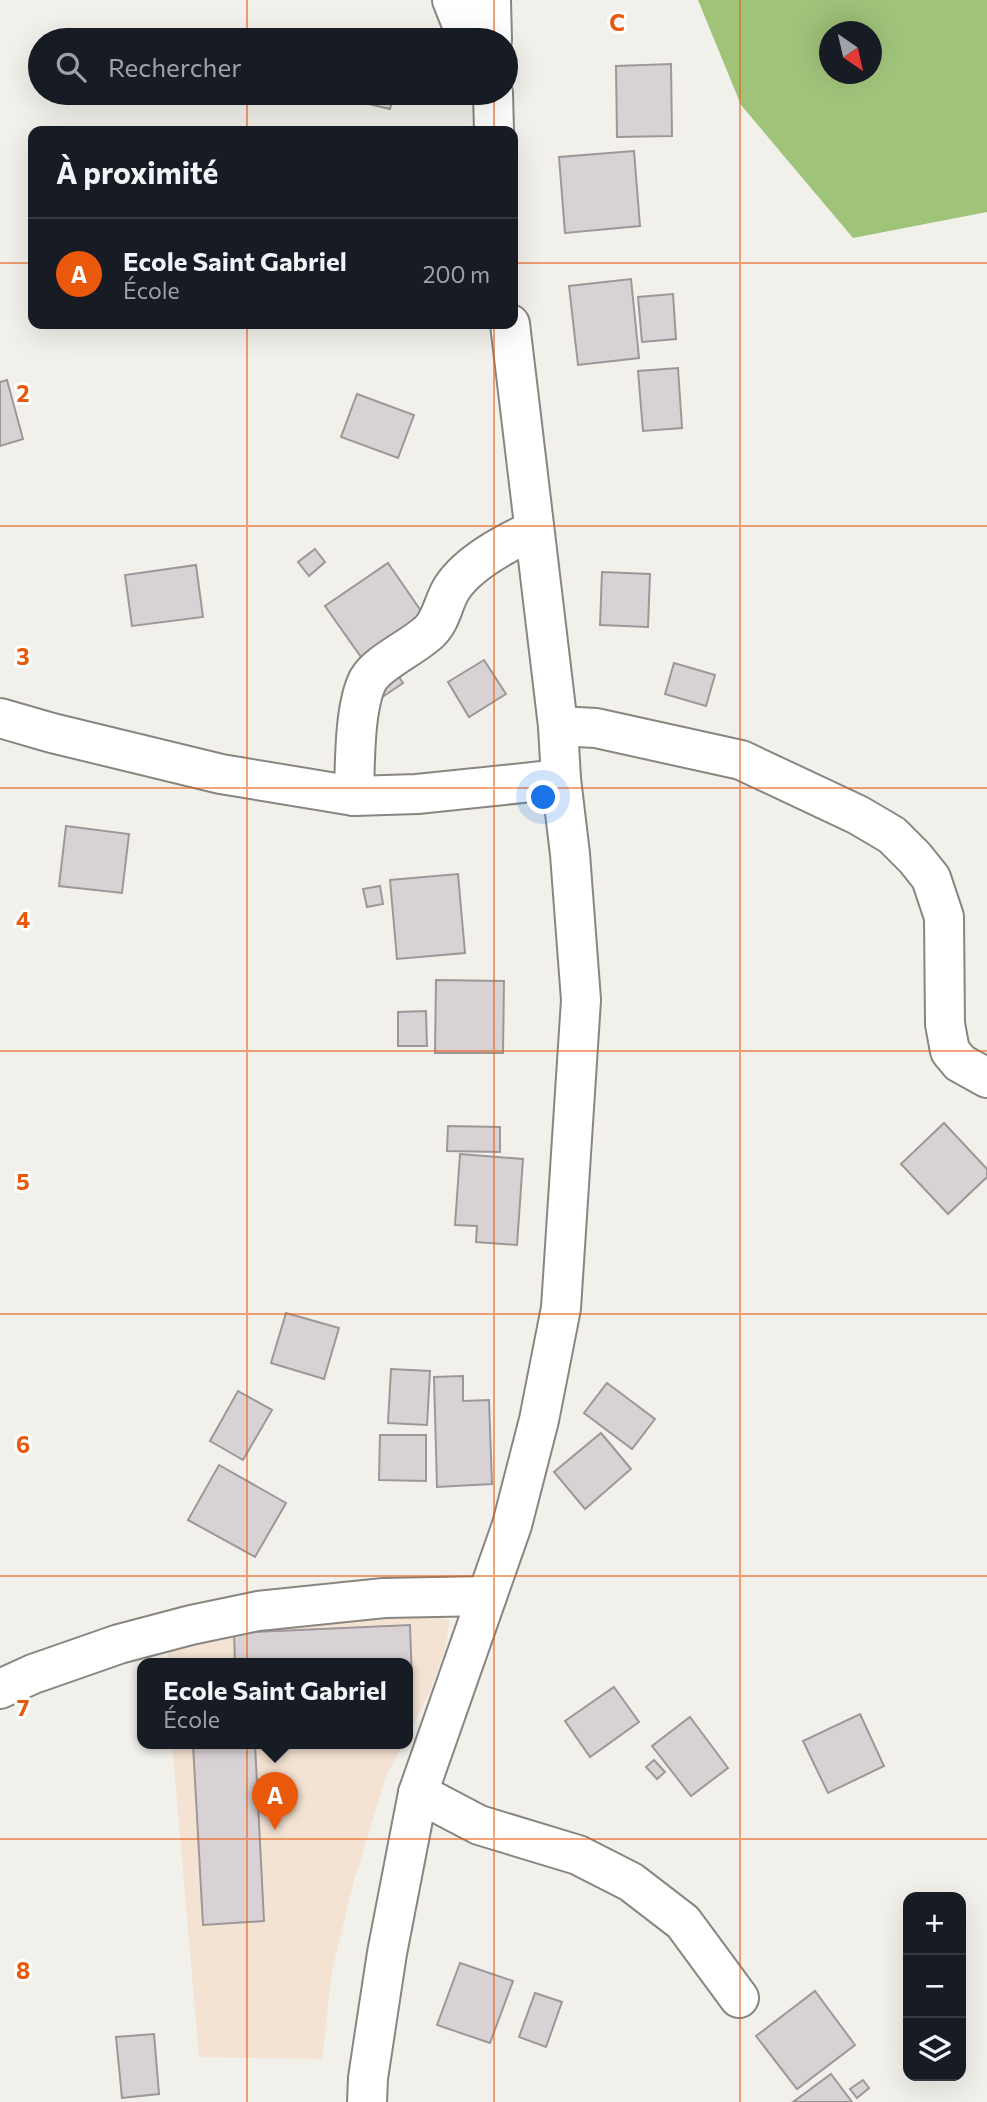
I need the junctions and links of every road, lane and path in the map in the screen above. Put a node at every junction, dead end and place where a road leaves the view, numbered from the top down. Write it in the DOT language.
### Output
graph roads {
  1 [pos="452,0"];
  2 [pos="491,0"];
  3 [pos="463,28"];
  4 [pos="492,28"];
  5 [pos="493,105"];
  6 [pos="494,126"];
  7 [pos="511,329"];
  8 [pos="534,530"];
  9 [pos="0,718"];
  10 [pos="558,726"];
  11 [pos="561,779"];
  12 [pos="354,796"];
  13 [pos="987,1078"];
  14 [pos="487,1596"];
  15 [pos="0,1689"];
  16 [pos="418,1793"];
  17 [pos="739,1998"];
  18 [pos="367,2102"];
  1 -- 3 [label="street"];
  2 -- 4 [label="street"];
  5 -- 6 [label="street"];
  7 -- 8 [label="street"];
  8 -- 10 [label="street"];
  8 -- 12 [label="street"];
  9 -- 12 [label="street"];
  10 -- 11 [label="street"];
  10 -- 13 [label="street"];
  11 -- 12 [label="street"];
  11 -- 14 [label="street"];
  14 -- 15 [label="street"];
  14 -- 16 [label="street"];
  16 -- 17 [label="street"];
  16 -- 18 [label="street"];
}
